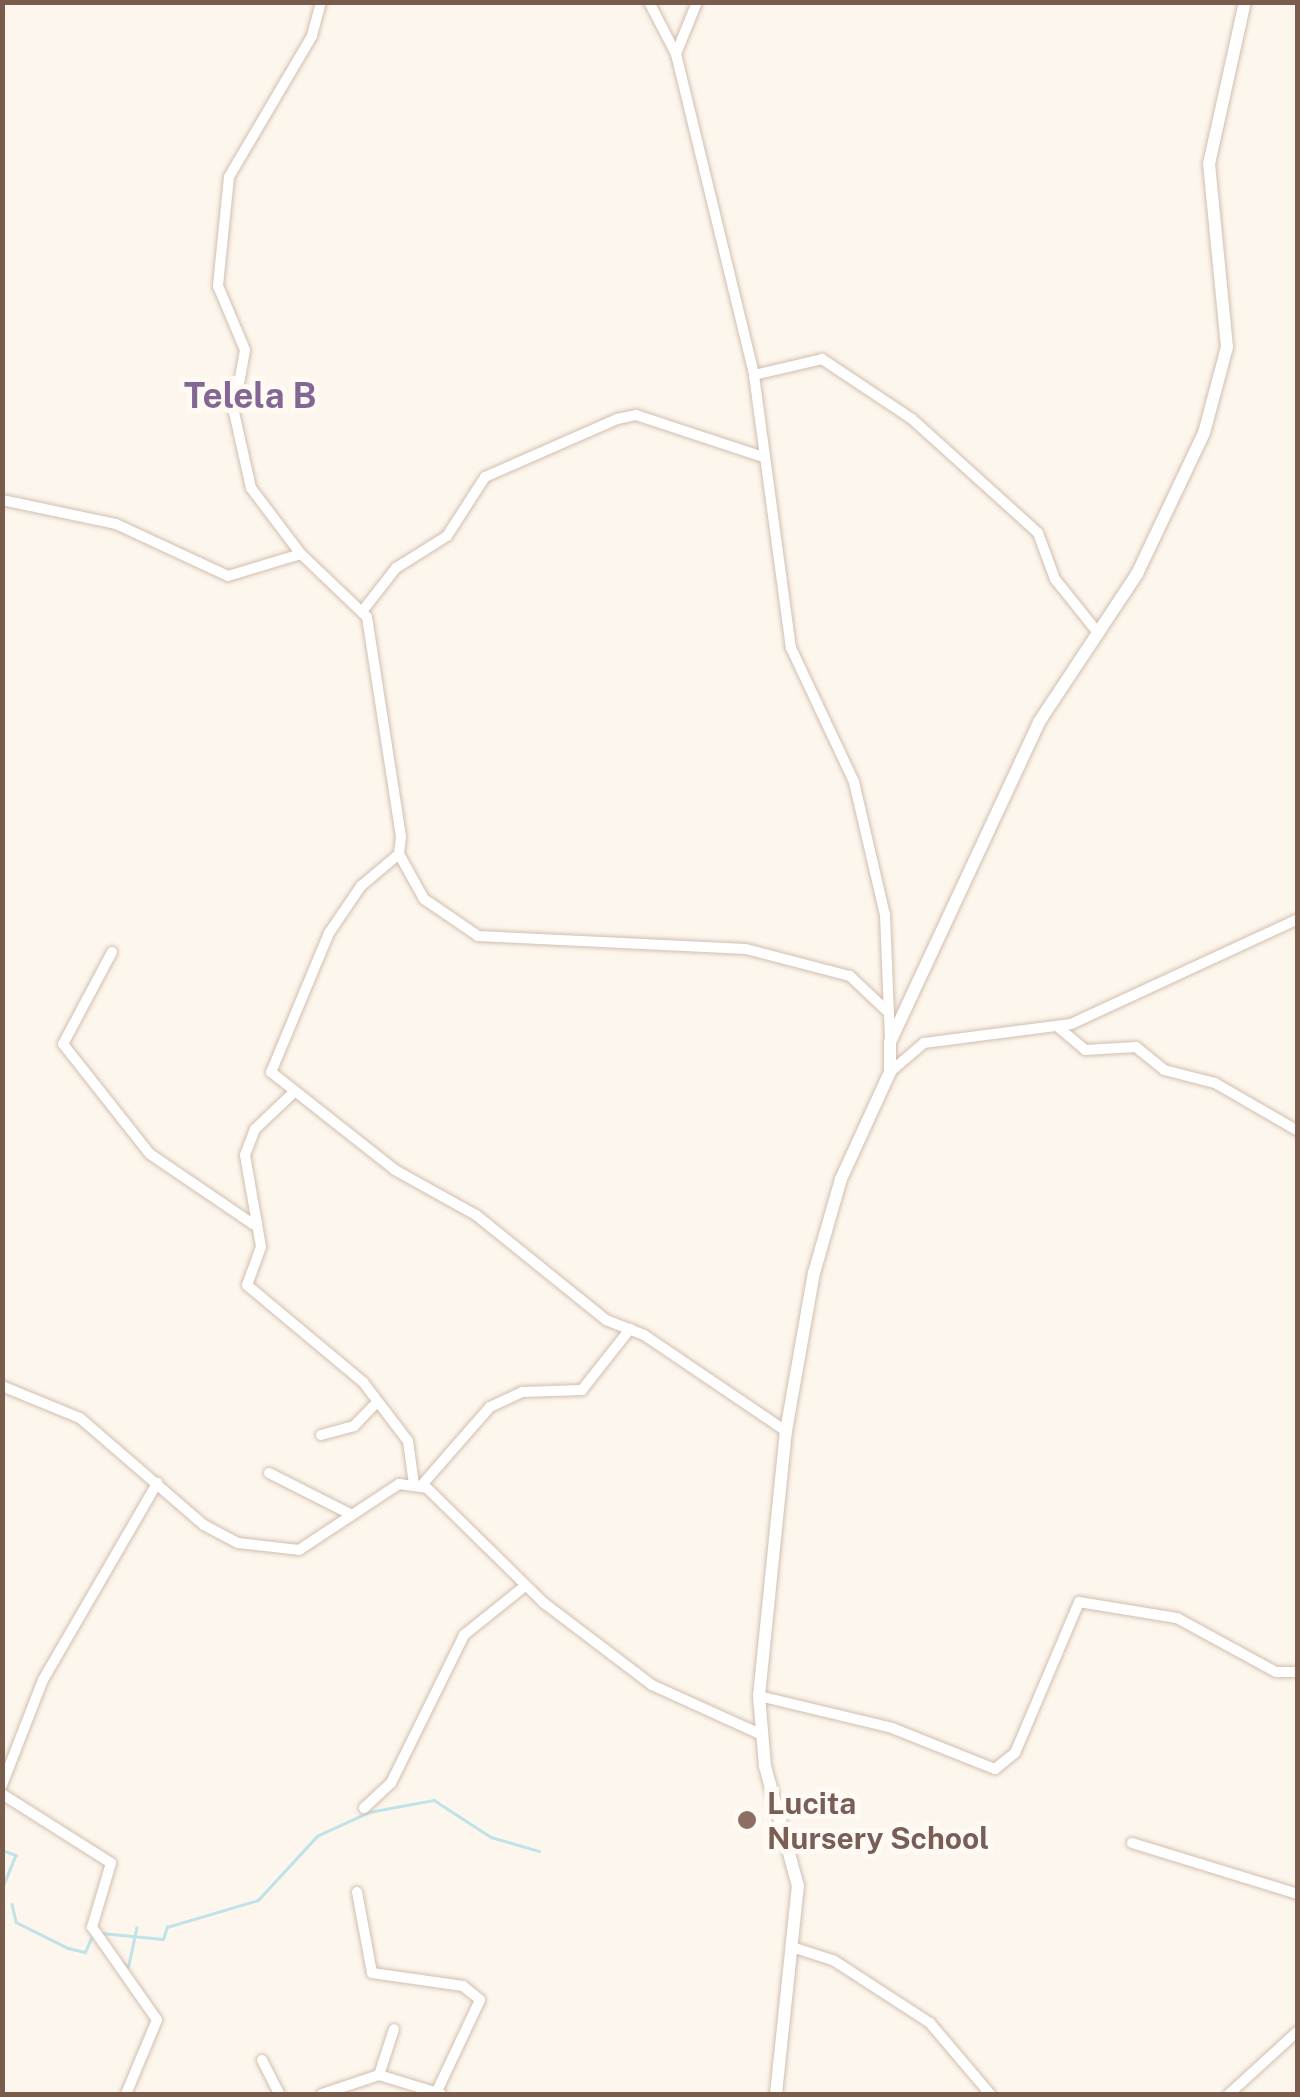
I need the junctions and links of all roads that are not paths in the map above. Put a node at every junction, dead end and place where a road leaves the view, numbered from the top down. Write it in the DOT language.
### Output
graph roads {
  1 [pos="321,2"];
  2 [pos="649,2"];
  3 [pos="698,2"];
  4 [pos="1245,2"];
  5 [pos="676,54"];
  6 [pos="754,375"];
  7 [pos="763,458"];
  8 [pos="2,500"];
  9 [pos="301,554"];
  10 [pos="364,609"];
  11 [pos="1099,634"];
  12 [pos="400,854"];
  13 [pos="1298,919"];
  14 [pos="112,952"];
  15 [pos="889,1013"];
  16 [pos="1058,1027"];
  17 [pos="890,1042"];
  18 [pos="890,1072"];
  19 [pos="294,1093"];
  20 [pos="1298,1132"];
  21 [pos="253,1224"];
  22 [pos="630,1329"];
  23 [pos="2,1386"];
  24 [pos="373,1406"];
  25 [pos="786,1431"];
  26 [pos="321,1435"];
  27 [pos="269,1473"];
  28 [pos="156,1483"];
  29 [pos="418,1485"];
  30 [pos="350,1514"];
  31 [pos="525,1586"];
  32 [pos="1298,1672"];
  33 [pos="759,1696"];
  34 [pos="760,1734"];
  35 [pos="2,1785"];
  36 [pos="2,1794"];
  37 [pos="364,1808"];
  38 [pos="1132,1843"];
  39 [pos="357,1892"];
  40 [pos="1298,1894"];
  41 [pos="795,1948"];
  42 [pos="394,2029"];
  43 [pos="1298,2032"];
  44 [pos="262,2060"];
  45 [pos="379,2075"];
  46 [pos="440,2093"];
  47 [pos="126,2094"];
  48 [pos="279,2094"];
  49 [pos="322,2094"];
  50 [pos="776,2094"];
  51 [pos="990,2094"];
  52 [pos="1230,2094"];
  1 -- 9 [label="street"];
  2 -- 5 [label="street"];
  3 -- 5 [label="street"];
  4 -- 11 [label="street"];
  5 -- 6 [label="street"];
  6 -- 7 [label="street"];
  6 -- 11 [label="street"];
  7 -- 10 [label="street"];
  7 -- 15 [label="street"];
  8 -- 9 [label="street"];
  9 -- 10 [label="street"];
  10 -- 12 [label="street"];
  11 -- 17 [label="street"];
  12 -- 15 [label="street"];
  12 -- 19 [label="street"];
  13 -- 16 [label="street"];
  14 -- 21 [label="street"];
  15 -- 17 [label="street"];
  16 -- 18 [label="street"];
  16 -- 20 [label="street"];
  17 -- 18 [label="street"];
  18 -- 25 [label="street"];
  19 -- 21 [label="street"];
  19 -- 22 [label="street"];
  21 -- 24 [label="street"];
  22 -- 25 [label="street"];
  22 -- 29 [label="street"];
  23 -- 28 [label="street"];
  24 -- 26 [label="street"];
  24 -- 29 [label="street"];
  25 -- 33 [label="street"];
  27 -- 30 [label="street"];
  28 -- 30 [label="street"];
  28 -- 35 [label="street"];
  29 -- 30 [label="street"];
  29 -- 31 [label="street"];
  31 -- 34 [label="street"];
  31 -- 37 [label="street"];
  32 -- 33 [label="street"];
  33 -- 34 [label="street"];
  34 -- 41 [label="street"];
  36 -- 47 [label="street"];
  38 -- 40 [label="street"];
  39 -- 46 [label="street"];
  41 -- 50 [label="street"];
  41 -- 51 [label="street"];
  42 -- 45 [label="street"];
  43 -- 52 [label="street"];
  44 -- 48 [label="street"];
  45 -- 46 [label="street"];
  45 -- 49 [label="street"];
}
